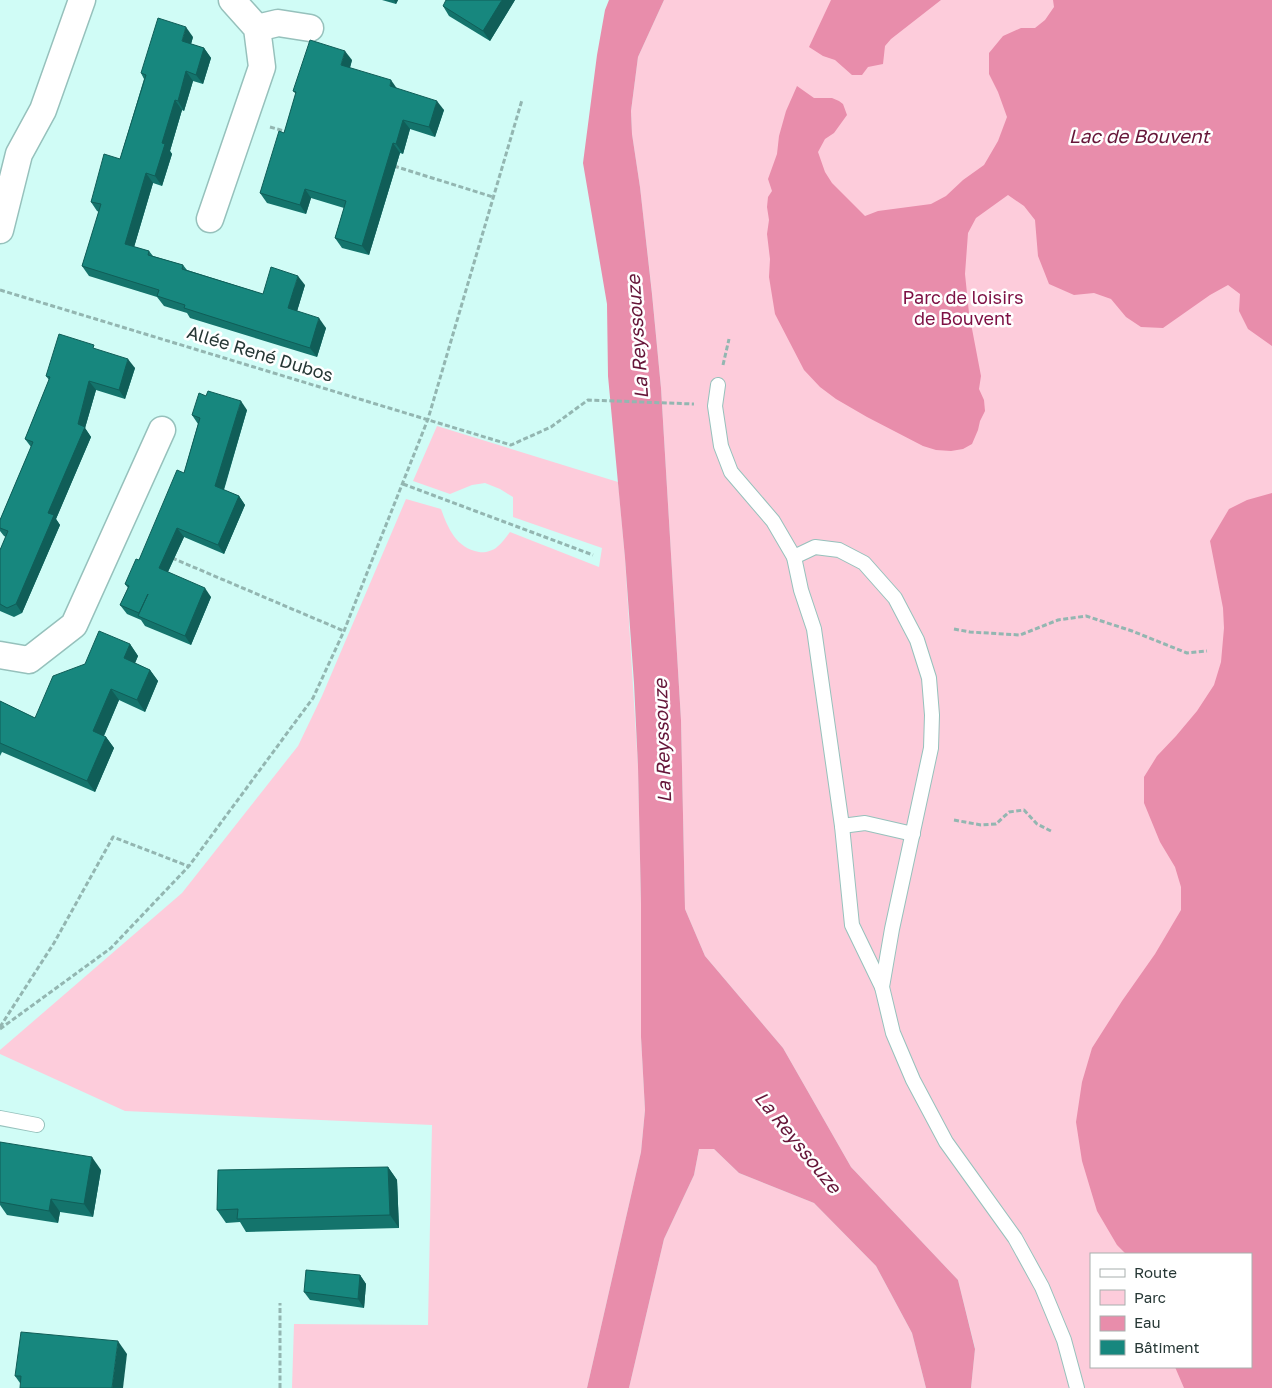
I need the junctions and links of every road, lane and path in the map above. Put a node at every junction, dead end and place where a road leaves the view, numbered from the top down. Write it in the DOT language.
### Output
graph roads {
  1 [pos="82,0"];
  2 [pos="232,0"];
  3 [pos="257,28"];
  4 [pos="310,28"];
  5 [pos="522,100"];
  6 [pos="244,119"];
  7 [pos="290,133"];
  8 [pos="392,165"];
  9 [pos="493,197"];
  10 [pos="210,219"];
  11 [pos="0,230"];
  12 [pos="0,290"];
  13 [pos="729,339"];
  14 [pos="718,385"];
  15 [pos="669,402"];
  16 [pos="428,419"];
  17 [pos="162,430"];
  18 [pos="403,484"];
  19 [pos="592,555"];
  20 [pos="794,557"];
  21 [pos="171,558"];
  22 [pos="954,629"];
  23 [pos="344,631"];
  24 [pos="1207,651"];
  25 [pos="0,655"];
  26 [pos="954,820"];
  27 [pos="842,826"];
  28 [pos="1051,831"];
  29 [pos="913,834"];
  30 [pos="188,866"];
  31 [pos="882,987"];
  32 [pos="0,1028"];
  33 [pos="0,1118"];
  34 [pos="37,1125"];
  35 [pos="280,1303"];
  36 [pos="280,1388"];
  37 [pos="1077,1388"];
  1 -- 11 [label="street"];
  2 -- 3 [label="street"];
  3 -- 4 [label="street"];
  3 -- 6 [label="street"];
  5 -- 9 [label="path"];
  6 -- 7 [label="path"];
  6 -- 10 [label="street"];
  8 -- 9 [label="path"];
  9 -- 16 [label="path"];
  12 -- 16 [label="path, Allée René Dubos"];
  13 -- 14 [label="path"];
  14 -- 20 [label="lane"];
  15 -- 16 [label="path, Allée René Dubos"];
  16 -- 18 [label="path"];
  17 -- 25 [label="street"];
  18 -- 19 [label="path"];
  18 -- 23 [label="path"];
  20 -- 27 [label="lane"];
  20 -- 29 [label="lane"];
  21 -- 23 [label="path"];
  22 -- 24 [label="path"];
  23 -- 30 [label="path"];
  26 -- 28 [label="path"];
  27 -- 29 [label="lane"];
  27 -- 31 [label="lane"];
  29 -- 31 [label="lane"];
  30 -- 32 [label="path"];
  30 -- 32 [label="path"];
  31 -- 37 [label="lane"];
  33 -- 34 [label="lane"];
  35 -- 36 [label="path"];
}
